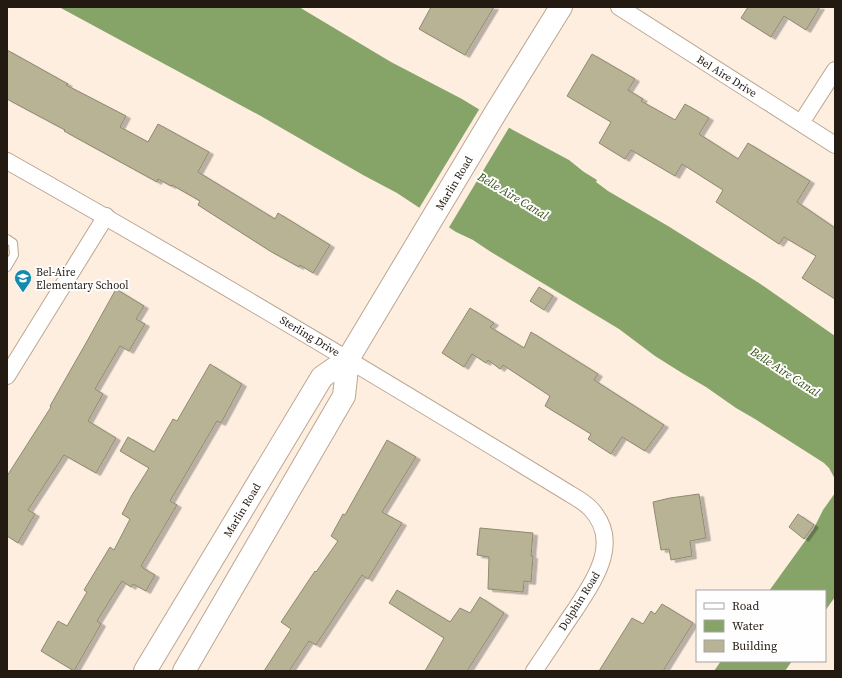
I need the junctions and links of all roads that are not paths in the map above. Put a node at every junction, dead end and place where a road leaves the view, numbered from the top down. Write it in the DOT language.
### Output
graph roads {
  1 [pos="561,7"];
  2 [pos="619,7"];
  3 [pos="835,70"];
  4 [pos="801,123"];
  5 [pos="835,145"];
  6 [pos="7,161"];
  7 [pos="106,216"];
  8 [pos="7,239"];
  9 [pos="7,267"];
  10 [pos="348,360"];
  11 [pos="7,376"];
  12 [pos="602,526"];
  13 [pos="145,671"];
  14 [pos="184,671"];
  15 [pos="534,671"];
  1 -- 10 [label="street, Marlin Road"];
  2 -- 4 [label="street, Bel Aire Drive"];
  3 -- 4 [label="street"];
  4 -- 5 [label="street, Bel Aire Drive"];
  6 -- 7 [label="street, Sterling Drive"];
  7 -- 10 [label="street, Sterling Drive"];
  7 -- 11 [label="street"];
  8 -- 9 [label="lane"];
  10 -- 12 [label="street, Sterling Drive"];
  10 -- 13 [label="street, Marlin Road"];
  10 -- 14 [label="street, Marlin Road"];
  12 -- 15 [label="street, Dolphin Road"];
}
